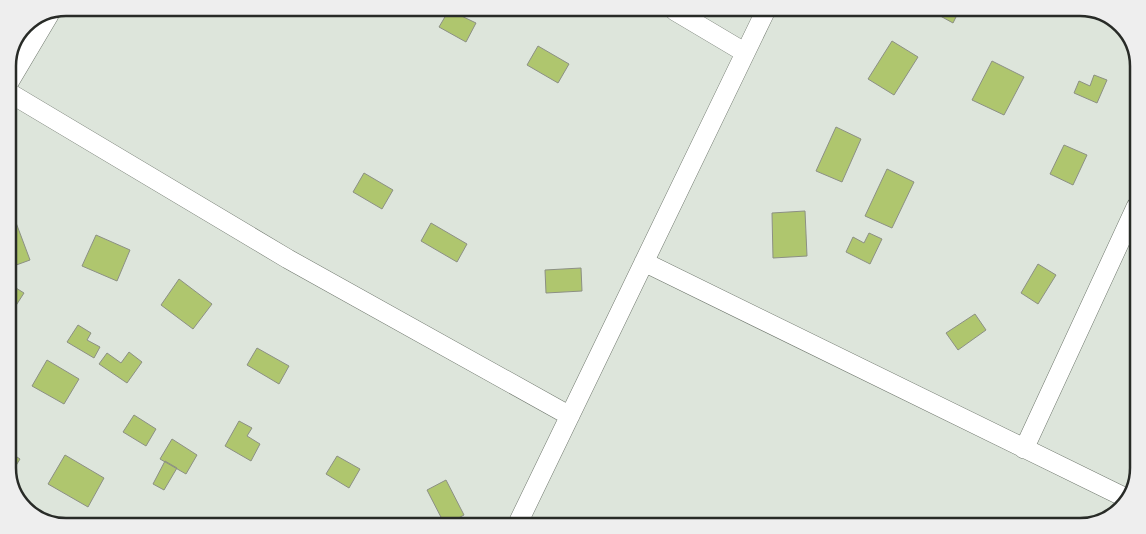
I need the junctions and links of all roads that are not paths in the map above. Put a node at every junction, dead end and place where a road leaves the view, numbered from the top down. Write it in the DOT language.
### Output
graph roads {
  1 [pos="683,16"];
  2 [pos="763,16"];
  3 [pos="45,21"];
  4 [pos="744,52"];
  5 [pos="16,71"];
  6 [pos="16,97"];
  7 [pos="1130,220"];
  8 [pos="644,262"];
  9 [pos="570,416"];
  10 [pos="1024,448"];
  11 [pos="1121,496"];
  12 [pos="520,518"];
  1 -- 4 [label="street"];
  2 -- 4 [label="street"];
  3 -- 5 [label="street"];
  4 -- 8 [label="street"];
  6 -- 9 [label="street"];
  7 -- 10 [label="street"];
  8 -- 9 [label="street"];
  8 -- 10 [label="street"];
  9 -- 12 [label="street"];
  10 -- 11 [label="street"];
}
